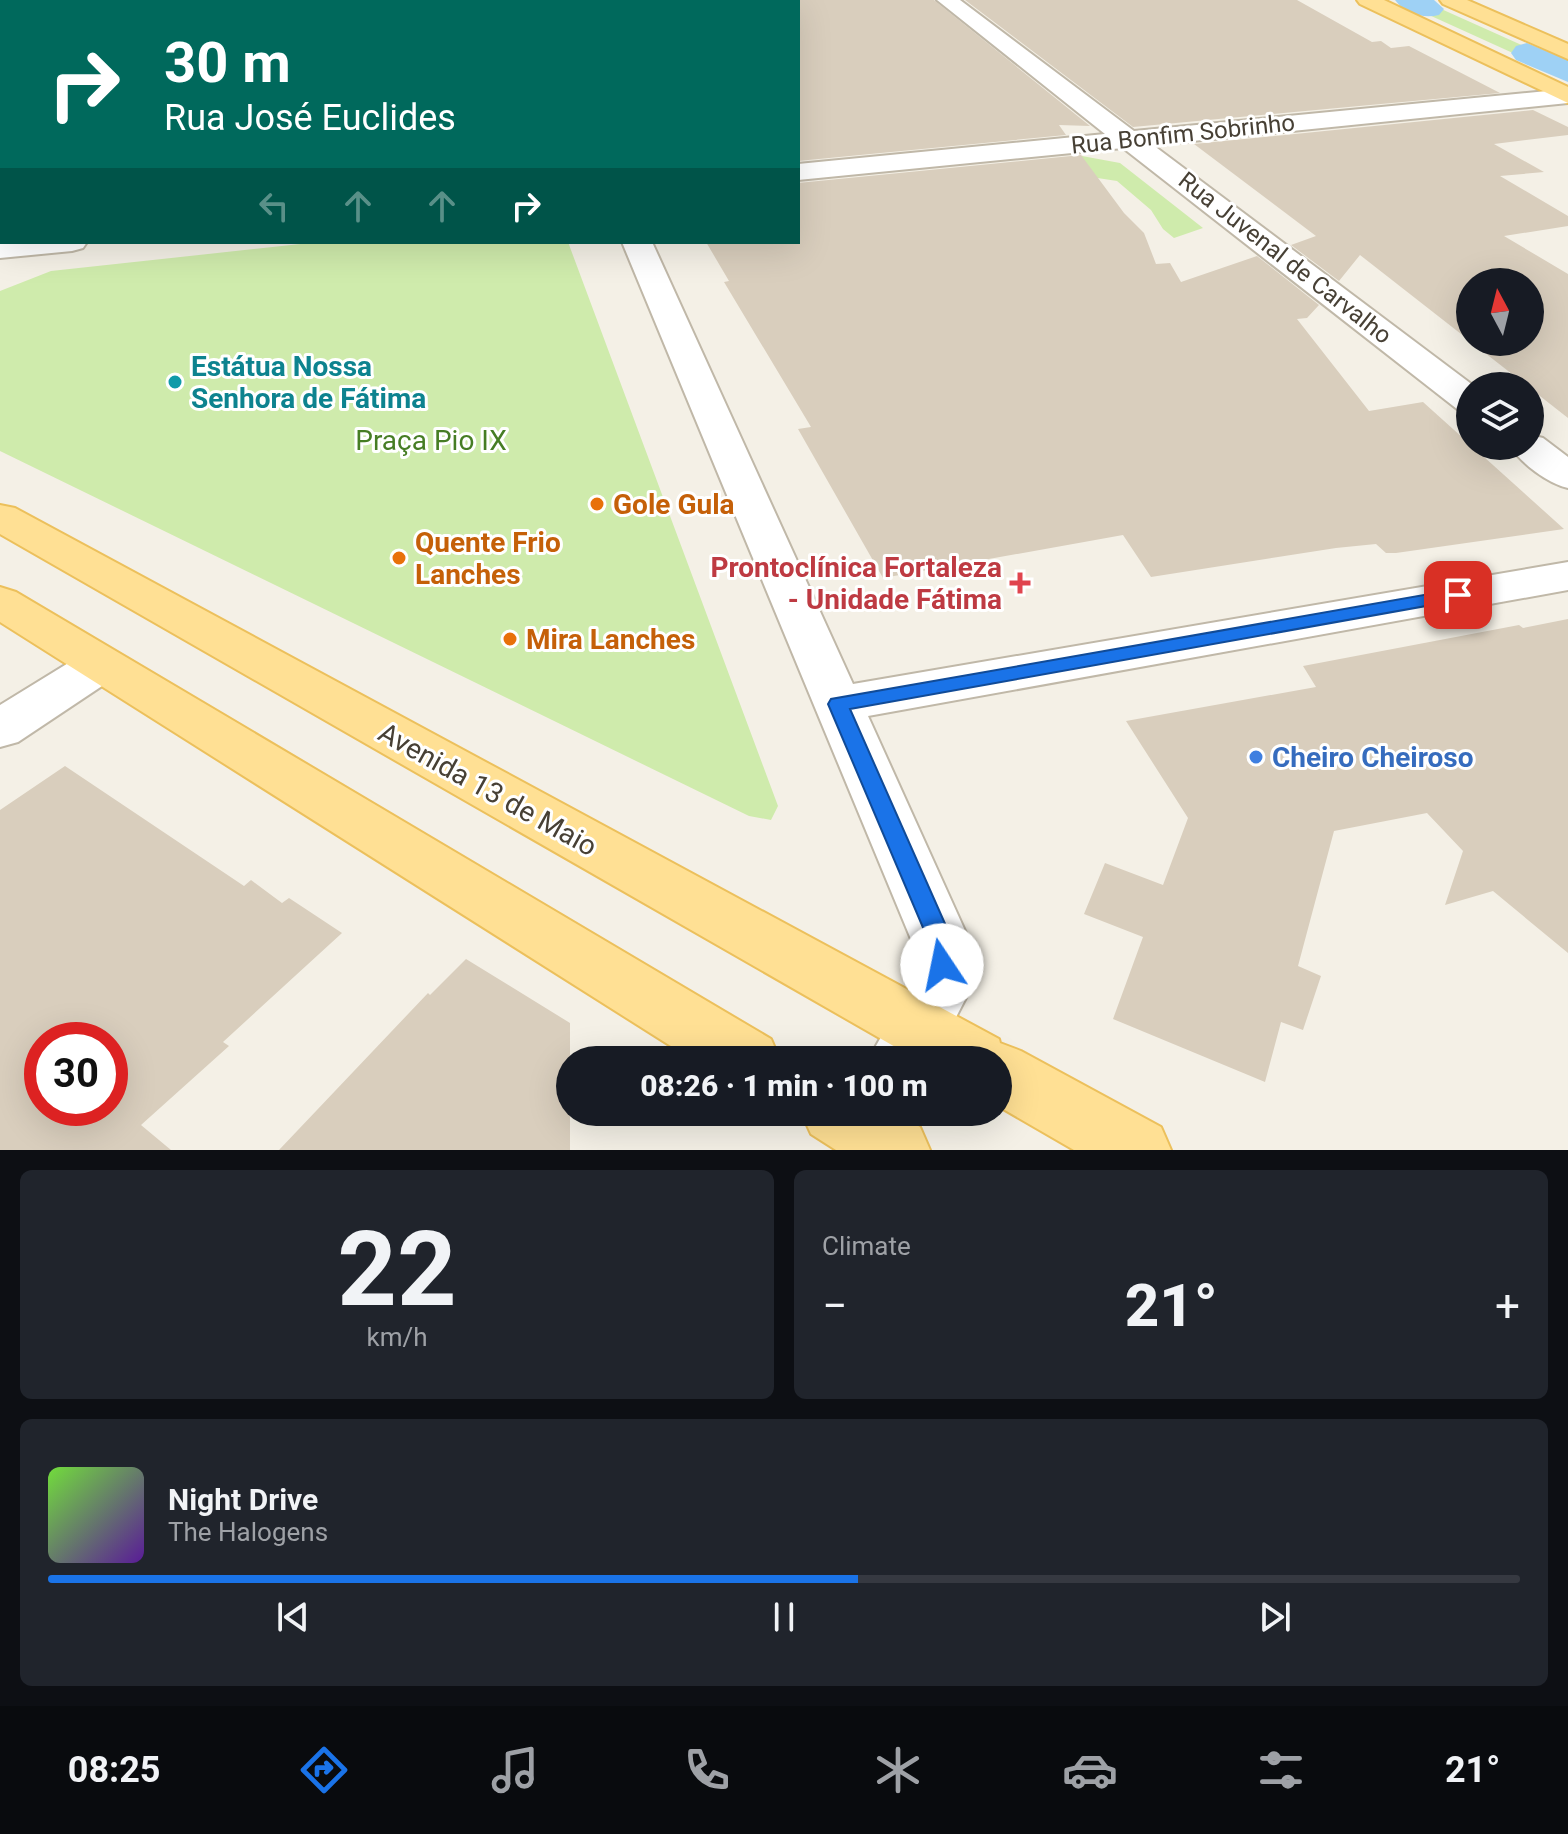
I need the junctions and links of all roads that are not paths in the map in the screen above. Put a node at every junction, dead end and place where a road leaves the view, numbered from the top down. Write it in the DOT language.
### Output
graph roads {
  1 [pos="947,0"];
  2 [pos="1367,0"];
  3 [pos="1450,0"];
  4 [pos="1568,52"];
  5 [pos="1568,96"];
  6 [pos="1130,139"];
  7 [pos="800,172"];
  8 [pos="51,244"];
  9 [pos="638,244"];
  10 [pos="0,249"];
  11 [pos="1456,390"];
  12 [pos="1544,458"];
  13 [pos="1568,476"];
  14 [pos="0,517"];
  15 [pos="1568,576"];
  16 [pos="0,602"];
  17 [pos="100,665"];
  18 [pos="838,704"];
  19 [pos="0,729"];
  20 [pos="910,1044"];
  21 [pos="725,1046"];
  22 [pos="1012,1080"];
  23 [pos="1137,1150"];
  1 -- 6 [label="street, Rua Juvenal de Carvalho"];
  2 -- 5 [label="main road"];
  3 -- 4 [label="main road"];
  5 -- 6 [label="street, Rua Bonfim Sobrinho"];
  6 -- 7 [label="street, Rua Bonfim Sobrinho"];
  6 -- 11 [label="street, Rua Juvenal de Carvalho"];
  8 -- 10 [label="street"];
  9 -- 18 [label="street"];
  12 -- 13 [label="street"];
  14 -- 20 [label="main road, Avenida 13 de Maio"];
  15 -- 18 [label="street"];
  16 -- 17 [label="main road"];
  17 -- 19 [label="street"];
  17 -- 21 [label="main road"];
  18 -- 20 [label="street"];
  22 -- 23 [label="main road"];
}
